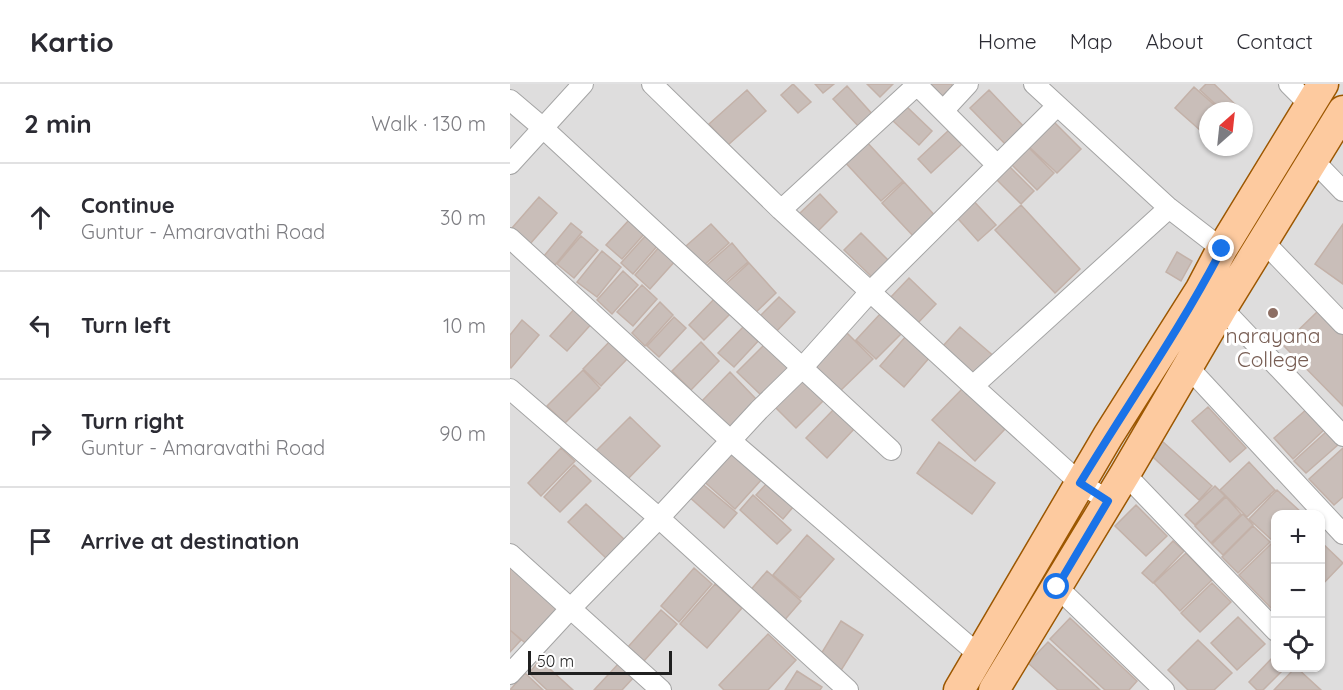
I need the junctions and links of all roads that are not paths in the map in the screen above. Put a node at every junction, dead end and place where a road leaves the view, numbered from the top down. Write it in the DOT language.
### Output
graph roads {
  1 [pos="582,84"];
  2 [pos="652,84"];
  3 [pos="968,84"];
  4 [pos="1034,84"];
  5 [pos="1289,84"];
  6 [pos="917,85"];
  7 [pos="1317,94"];
  8 [pos="510,100"];
  9 [pos="1057,106"];
  10 [pos="943,111"];
  11 [pos="1343,111"];
  12 [pos="543,128"];
  13 [pos="1313,160"];
  14 [pos="510,164"];
  15 [pos="997,165"];
  16 [pos="1343,192"];
  17 [pos="1169,208"];
  18 [pos="781,210"];
  19 [pos="510,238"];
  20 [pos="1263,241"];
  21 [pos="1222,249"];
  22 [pos="870,292"];
  23 [pos="1222,308"];
  24 [pos="1343,324"];
  25 [pos="1188,367"];
  26 [pos="802,368"];
  27 [pos="973,386"];
  28 [pos="510,389"];
  29 [pos="1343,436"];
  30 [pos="730,440"];
  31 [pos="891,450"];
  32 [pos="1125,474"];
  33 [pos="1080,483"];
  34 [pos="1108,501"];
  35 [pos="659,518"];
  36 [pos="1343,534"];
  37 [pos="510,555"];
  38 [pos="1057,587"];
  39 [pos="571,608"];
  40 [pos="1271,628"];
  41 [pos="979,656"];
  42 [pos="510,674"];
  43 [pos="661,690"];
  44 [pos="848,690"];
  45 [pos="959,690"];
  46 [pos="994,690"];
  47 [pos="1164,690"];
  1 -- 12 [label="street"];
  2 -- 18 [label="street"];
  3 -- 10 [label="street"];
  4 -- 9 [label="street"];
  5 -- 7 [label="street"];
  6 -- 10 [label="street"];
  6 -- 18 [label="street"];
  7 -- 21 [label="main road"];
  8 -- 12 [label="street"];
  9 -- 15 [label="street"];
  9 -- 17 [label="street"];
  10 -- 15 [label="street"];
  11 -- 13 [label="main road"];
  12 -- 14 [label="street"];
  12 -- 26 [label="street"];
  13 -- 16 [label="street"];
  13 -- 20 [label="main road"];
  15 -- 22 [label="street"];
  17 -- 21 [label="street"];
  17 -- 27 [label="street"];
  18 -- 22 [label="street"];
  19 -- 30 [label="street"];
  20 -- 23 [label="main road"];
  20 -- 24 [label="street"];
  21 -- 33 [label="main road"];
  22 -- 26 [label="street"];
  22 -- 27 [label="street"];
  23 -- 25 [label="main road"];
  23 -- 29 [label="street"];
  25 -- 32 [label="main road"];
  25 -- 36 [label="street"];
  26 -- 30 [label="street"];
  26 -- 31 [label="street"];
  27 -- 33 [label="street"];
  28 -- 35 [label="street"];
  30 -- 35 [label="street"];
  30 -- 41 [label="street"];
  32 -- 34 [label="main road"];
  32 -- 40 [label="street"];
  33 -- 34 [label="street"];
  33 -- 41 [label="main road"];
  34 -- 38 [label="main road"];
  35 -- 39 [label="street"];
  35 -- 44 [label="street"];
  37 -- 39 [label="street"];
  38 -- 46 [label="main road"];
  38 -- 47 [label="street"];
  39 -- 42 [label="street"];
  39 -- 43 [label="street"];
  41 -- 45 [label="main road"];
}
